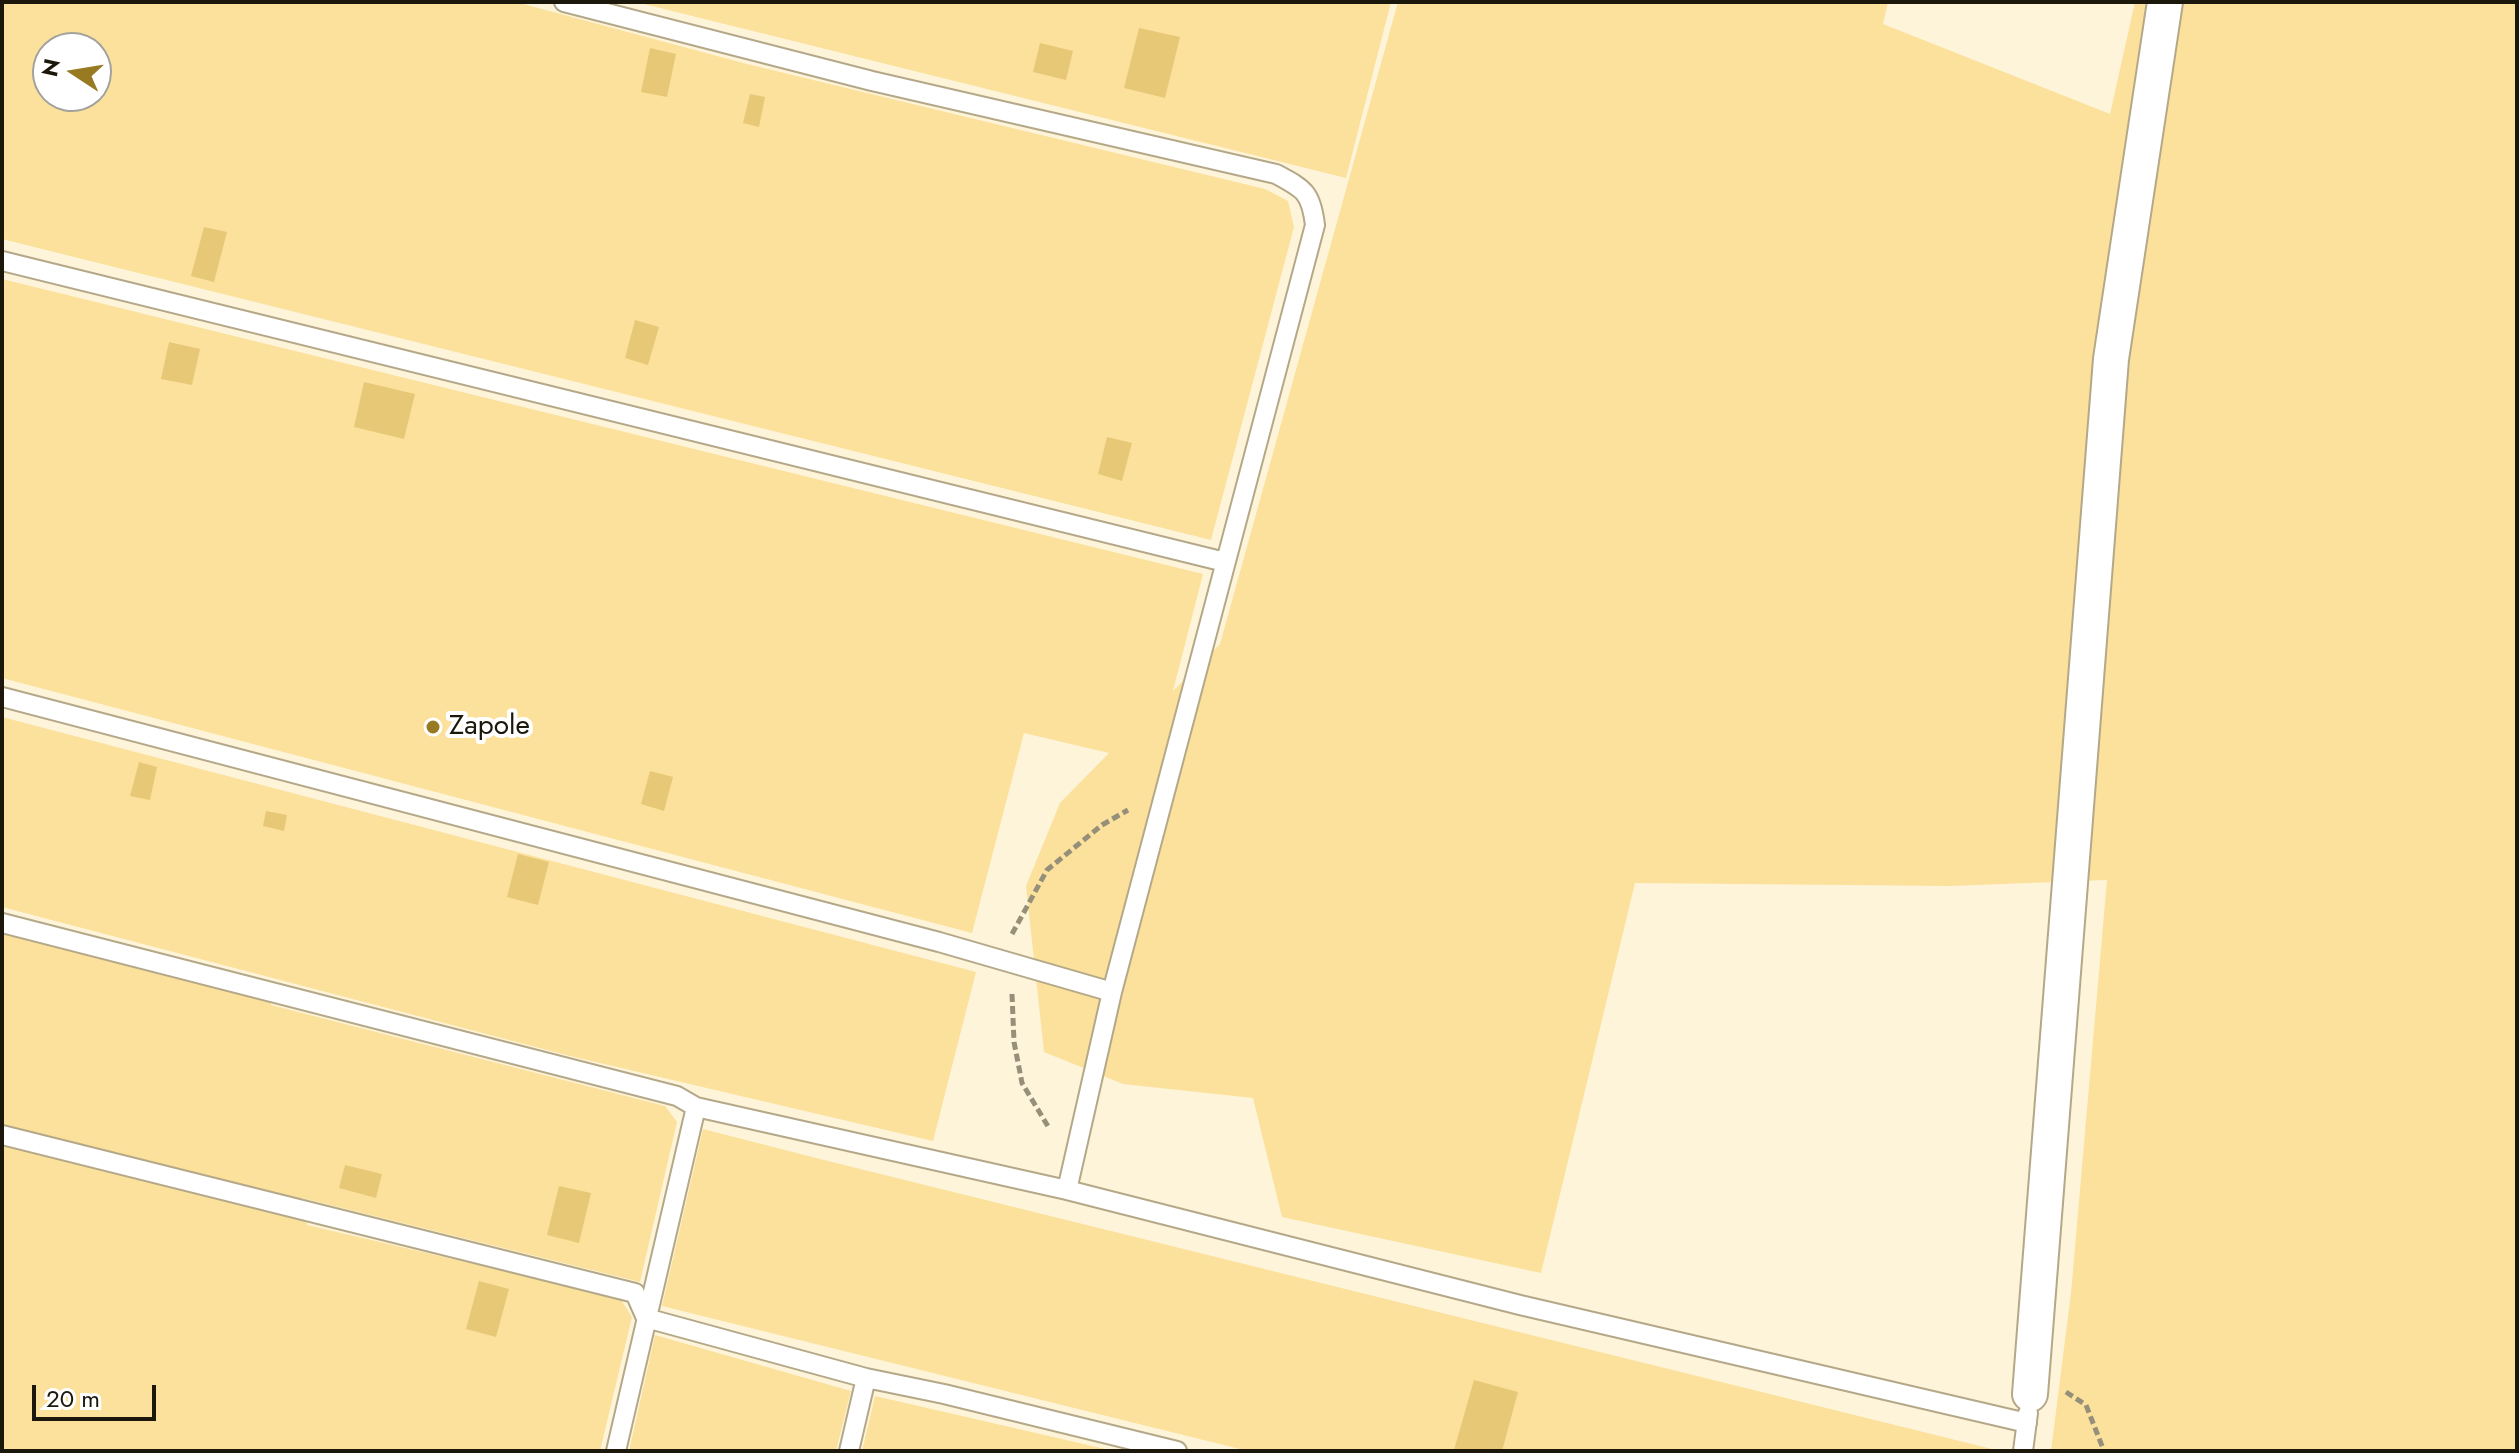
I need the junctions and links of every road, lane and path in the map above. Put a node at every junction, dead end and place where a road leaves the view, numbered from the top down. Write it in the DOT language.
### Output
graph roads {
  1 [pos="564,2"];
  2 [pos="2165,2"];
  3 [pos="2,261"];
  4 [pos="1225,562"];
  5 [pos="2,697"];
  6 [pos="2,923"];
  7 [pos="1112,992"];
  8 [pos="696,1107"];
  9 [pos="2,1135"];
  10 [pos="1067,1190"];
  11 [pos="646,1318"];
  12 [pos="866,1378"];
  13 [pos="2029,1395"];
  14 [pos="616,1451"];
  15 [pos="849,1451"];
  16 [pos="1177,1451"];
  17 [pos="2023,1451"];
  18 [pos="2104,1451"];
  1 -- 4 [label="lane"];
  2 -- 13 [label="street"];
  3 -- 4 [label="lane"];
  4 -- 7 [label="lane"];
  5 -- 7 [label="lane"];
  6 -- 8 [label="lane"];
  7 -- 10 [label="lane"];
  8 -- 10 [label="lane"];
  8 -- 11 [label="lane"];
  9 -- 11 [label="lane"];
  10 -- 13 [label="lane"];
  11 -- 12 [label="lane"];
  11 -- 14 [label="lane"];
  12 -- 15 [label="lane"];
  12 -- 16 [label="lane"];
  13 -- 17 [label="lane"];
  13 -- 18 [label="path"];
}
